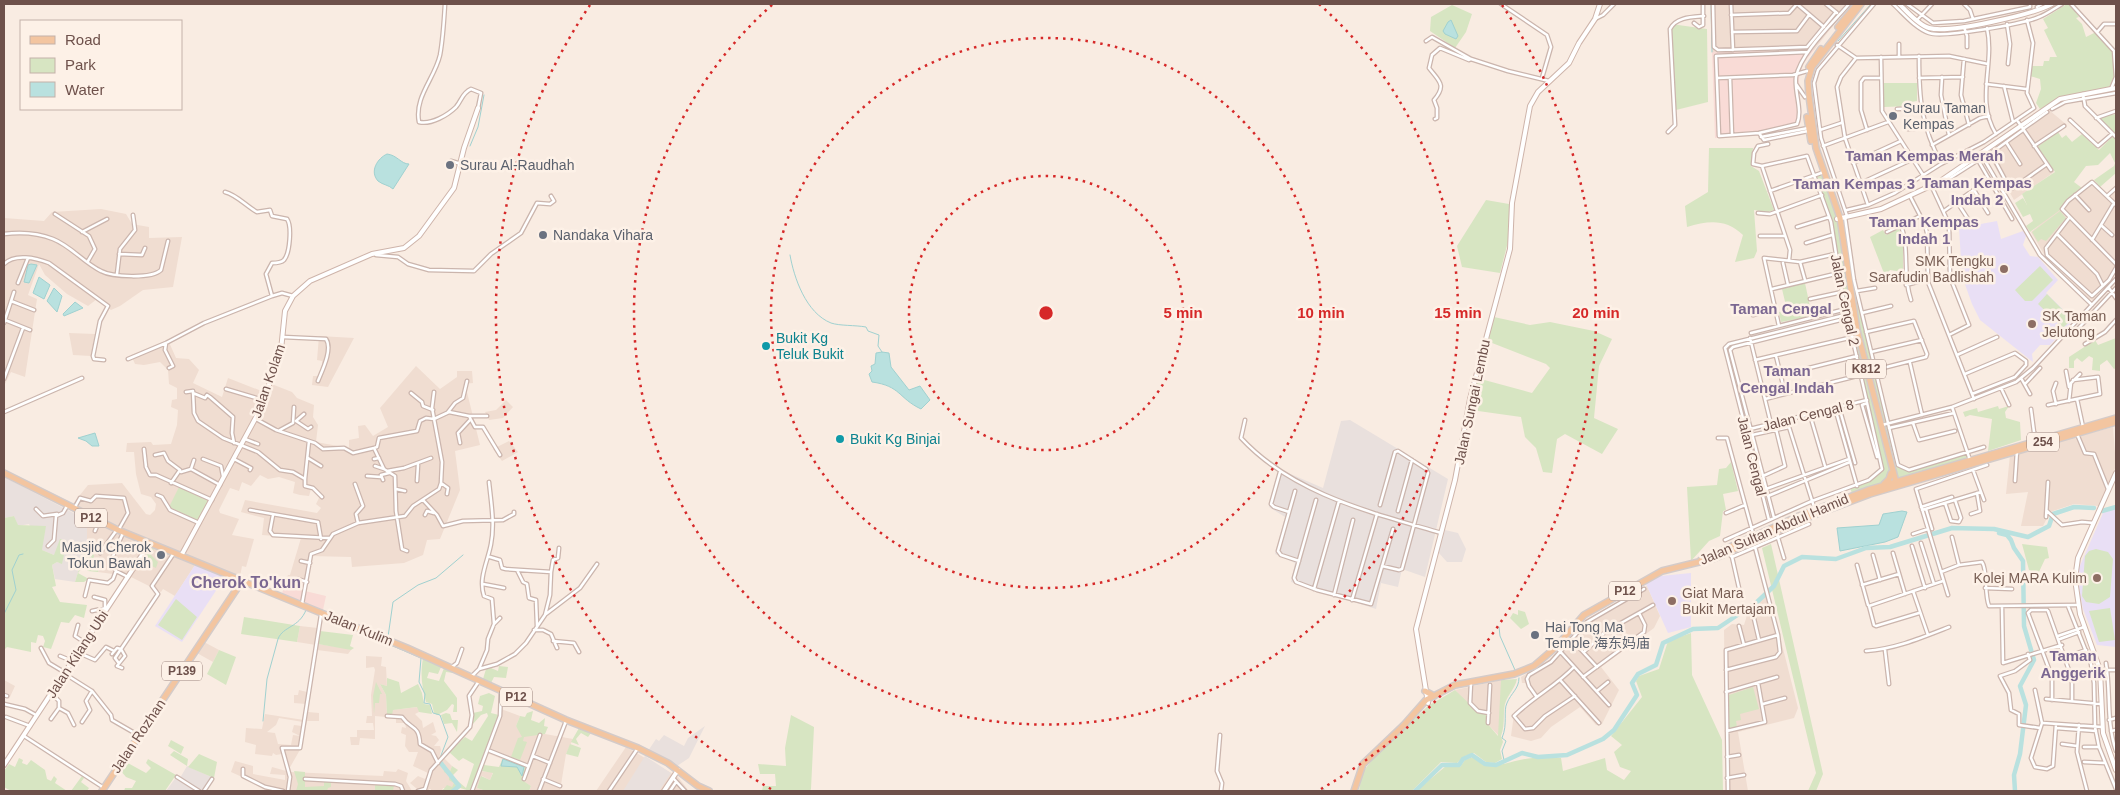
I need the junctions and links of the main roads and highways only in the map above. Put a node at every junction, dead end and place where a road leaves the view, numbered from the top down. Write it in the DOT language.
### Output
graph roads {
  1 [pos="1857,4"];
  2 [pos="1861,4"];
  3 [pos="1810,129"];
  4 [pos="2116,418"];
  5 [pos="2116,422"];
  6 [pos="2066,435"];
  7 [pos="1971,465"];
  8 [pos="1892,473"];
  9 [pos="4,474"];
  10 [pos="1909,478"];
  11 [pos="1895,484"];
  12 [pos="1879,487"];
  13 [pos="1756,538"];
  14 [pos="1691,564"];
  15 [pos="231,576"];
  16 [pos="242,581"];
  17 [pos="251,585"];
  18 [pos="236,590"];
  19 [pos="1462,684"];
  20 [pos="1425,691"];
  21 [pos="1434,696"];
  22 [pos="1427,702"];
  23 [pos="103,790"];
  24 [pos="709,791"];
  25 [pos="1354,791"];
  1 -- 3 [label="main road, K812"];
  2 -- 3 [label="main road, K812"];
  3 -- 8 [label="main road, K812"];
  4 -- 6 [label="main road, Jalan Sultan Abdul Hamid / 254"];
  5 -- 6 [label="main road, Jalan Sultan Abdul Hamid / 254"];
  6 -- 7 [label="main road, Jalan Sultan Abdul Hamid / 254"];
  6 -- 7 [label="main road, Jalan Sultan Abdul Hamid / 254"];
  7 -- 10 [label="main road, Jalan Sultan Abdul Hamid / 254"];
  7 -- 11 [label="main road, Jalan Sultan Abdul Hamid / 254"];
  8 -- 10 [label="main road"];
  8 -- 11 [label="main road, K812"];
  8 -- 12 [label="main road"];
  9 -- 15 [label="main road, Jalan Kulim / P12"];
  10 -- 11 [label="main road, Jalan Sultan Abdul Hamid / 254"];
  11 -- 12 [label="main road, Jalan Sultan Abdul Hamid / 254"];
  11 -- 13 [label="main road, Jalan Sultan Abdul Hamid / 254"];
  12 -- 13 [label="main road, Jalan Sultan Abdul Hamid / 254"];
  13 -- 14 [label="main road, Jalan Sultan Abdul Hamid / 254"];
  13 -- 14 [label="main road, Jalan Sultan Abdul Hamid / 254"];
  14 -- 19 [label="main road, P12"];
  15 -- 16 [label="main road, Jalan Kulim / P12"];
  15 -- 18 [label="main road"];
  16 -- 17 [label="main road, Jalan Kulim / P12"];
  16 -- 18 [label="main road, Jalan Rozhan / P139"];
  17 -- 18 [label="main road"];
  17 -- 24 [label="main road, Jalan Kulim / P12"];
  18 -- 23 [label="main road, Jalan Rozhan / P139"];
  19 -- 21 [label="main road, P12"];
  19 -- 22 [label="main road, P12"];
  20 -- 21 [label="main road"];
  21 -- 22 [label="main road, P12"];
  22 -- 25 [label="main road, P12"];
}
